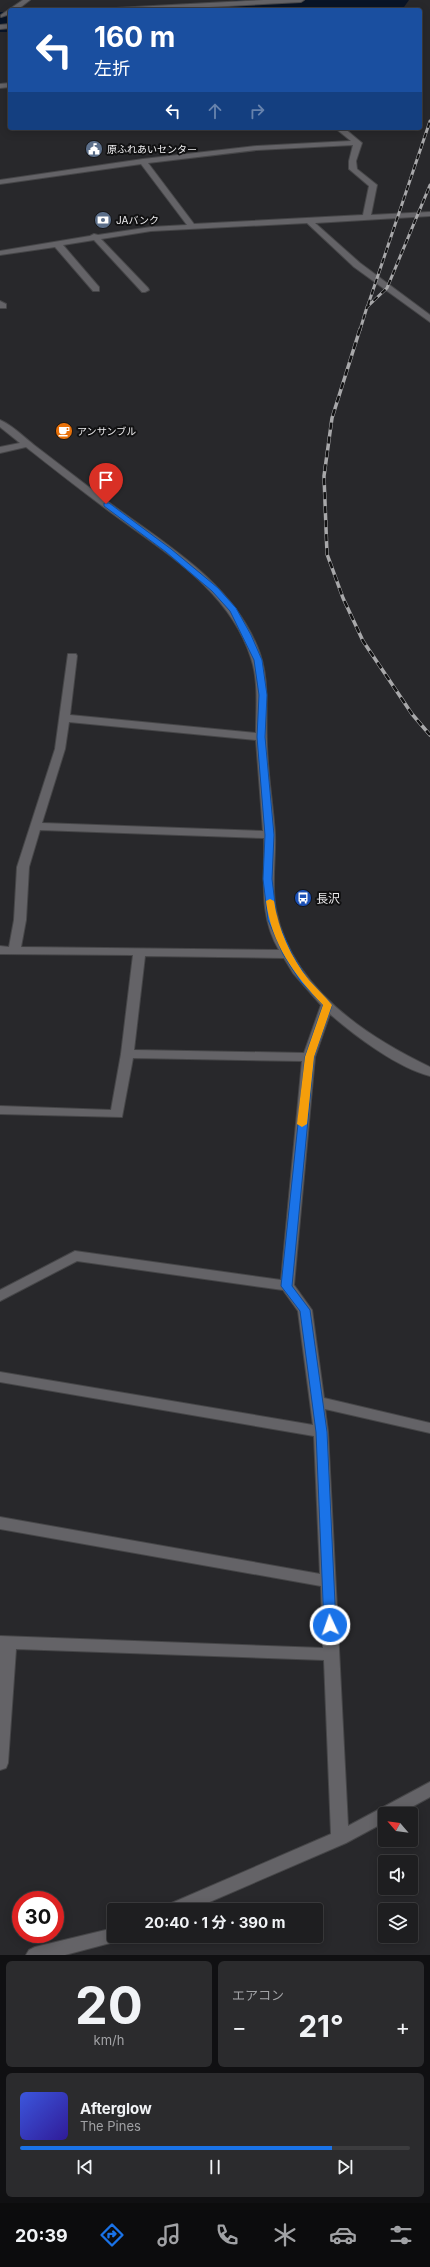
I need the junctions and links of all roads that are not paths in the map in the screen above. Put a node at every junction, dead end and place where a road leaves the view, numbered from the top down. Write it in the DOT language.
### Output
graph roads {
  1 [pos="27,0"];
  2 [pos="301,0"];
  3 [pos="220,7"];
  4 [pos="16,8"];
  5 [pos="185,8"];
  6 [pos="342,130"];
  7 [pos="358,143"];
  8 [pos="143,161"];
  9 [pos="0,182"];
  10 [pos="430,214"];
  11 [pos="366,217"];
  12 [pos="308,220"];
  13 [pos="191,225"];
  14 [pos="94,236"];
  15 [pos="57,244"];
  16 [pos="0,253"];
  17 [pos="96,289"];
  18 [pos="145,290"];
  19 [pos="430,319"];
  20 [pos="0,423"];
  21 [pos="27,444"];
  22 [pos="0,450"];
  23 [pos="72,656"];
  24 [pos="64,718"];
  25 [pos="261,737"];
  26 [pos="36,826"];
  27 [pos="269,835"];
  28 [pos="0,950"];
  29 [pos="14,950"];
  30 [pos="139,954"];
  31 [pos="288,954"];
  32 [pos="327,1005"];
  33 [pos="127,1054"];
  34 [pos="309,1057"];
  35 [pos="430,1072"];
  36 [pos="0,1110"];
  37 [pos="286,1286"];
  38 [pos="0,1296"];
  39 [pos="0,1377"];
  40 [pos="317,1402"];
  41 [pos="430,1428"];
  42 [pos="321,1432"];
  43 [pos="0,1524"];
  44 [pos="328,1581"];
  45 [pos="4,1643"];
  46 [pos="332,1654"];
  47 [pos="0,1763"];
  48 [pos="430,1789"];
  49 [pos="340,1838"];
  50 [pos="189,1903"];
  51 [pos="107,1937"];
  52 [pos="35,1955"];
  1 -- 4 [label="street"];
  2 -- 3 [label="street"];
  3 -- 5 [label="street"];
  6 -- 7 [label="street"];
  7 -- 8 [label="street"];
  7 -- 11 [label="street"];
  8 -- 9 [label="street"];
  8 -- 13 [label="street"];
  10 -- 11 [label="street"];
  11 -- 12 [label="street"];
  12 -- 13 [label="street"];
  12 -- 19 [label="street"];
  13 -- 14 [label="street"];
  14 -- 15 [label="street"];
  14 -- 18 [label="street"];
  15 -- 16 [label="street"];
  15 -- 17 [label="street"];
  20 -- 21 [label="street"];
  21 -- 22 [label="street"];
  21 -- 25 [label="street"];
  23 -- 24 [label="street"];
  24 -- 25 [label="street"];
  24 -- 26 [label="street"];
  25 -- 27 [label="street"];
  26 -- 27 [label="street"];
  26 -- 29 [label="street"];
  27 -- 31 [label="street"];
  28 -- 29 [label="street"];
  29 -- 30 [label="street"];
  30 -- 31 [label="street"];
  30 -- 33 [label="street"];
  31 -- 32 [label="street"];
  32 -- 34 [label="street"];
  32 -- 35 [label="street"];
  33 -- 34 [label="street"];
  33 -- 36 [label="street"];
  34 -- 37 [label="street"];
  37 -- 38 [label="street"];
  37 -- 40 [label="street"];
  39 -- 42 [label="street"];
  40 -- 41 [label="street"];
  40 -- 42 [label="street"];
  42 -- 44 [label="street"];
  43 -- 44 [label="street"];
  44 -- 46 [label="street"];
  45 -- 46 [label="street"];
  45 -- 47 [label="street"];
  46 -- 49 [label="street"];
  48 -- 49 [label="street"];
  49 -- 50 [label="street"];
  51 -- 52 [label="street"];
}
